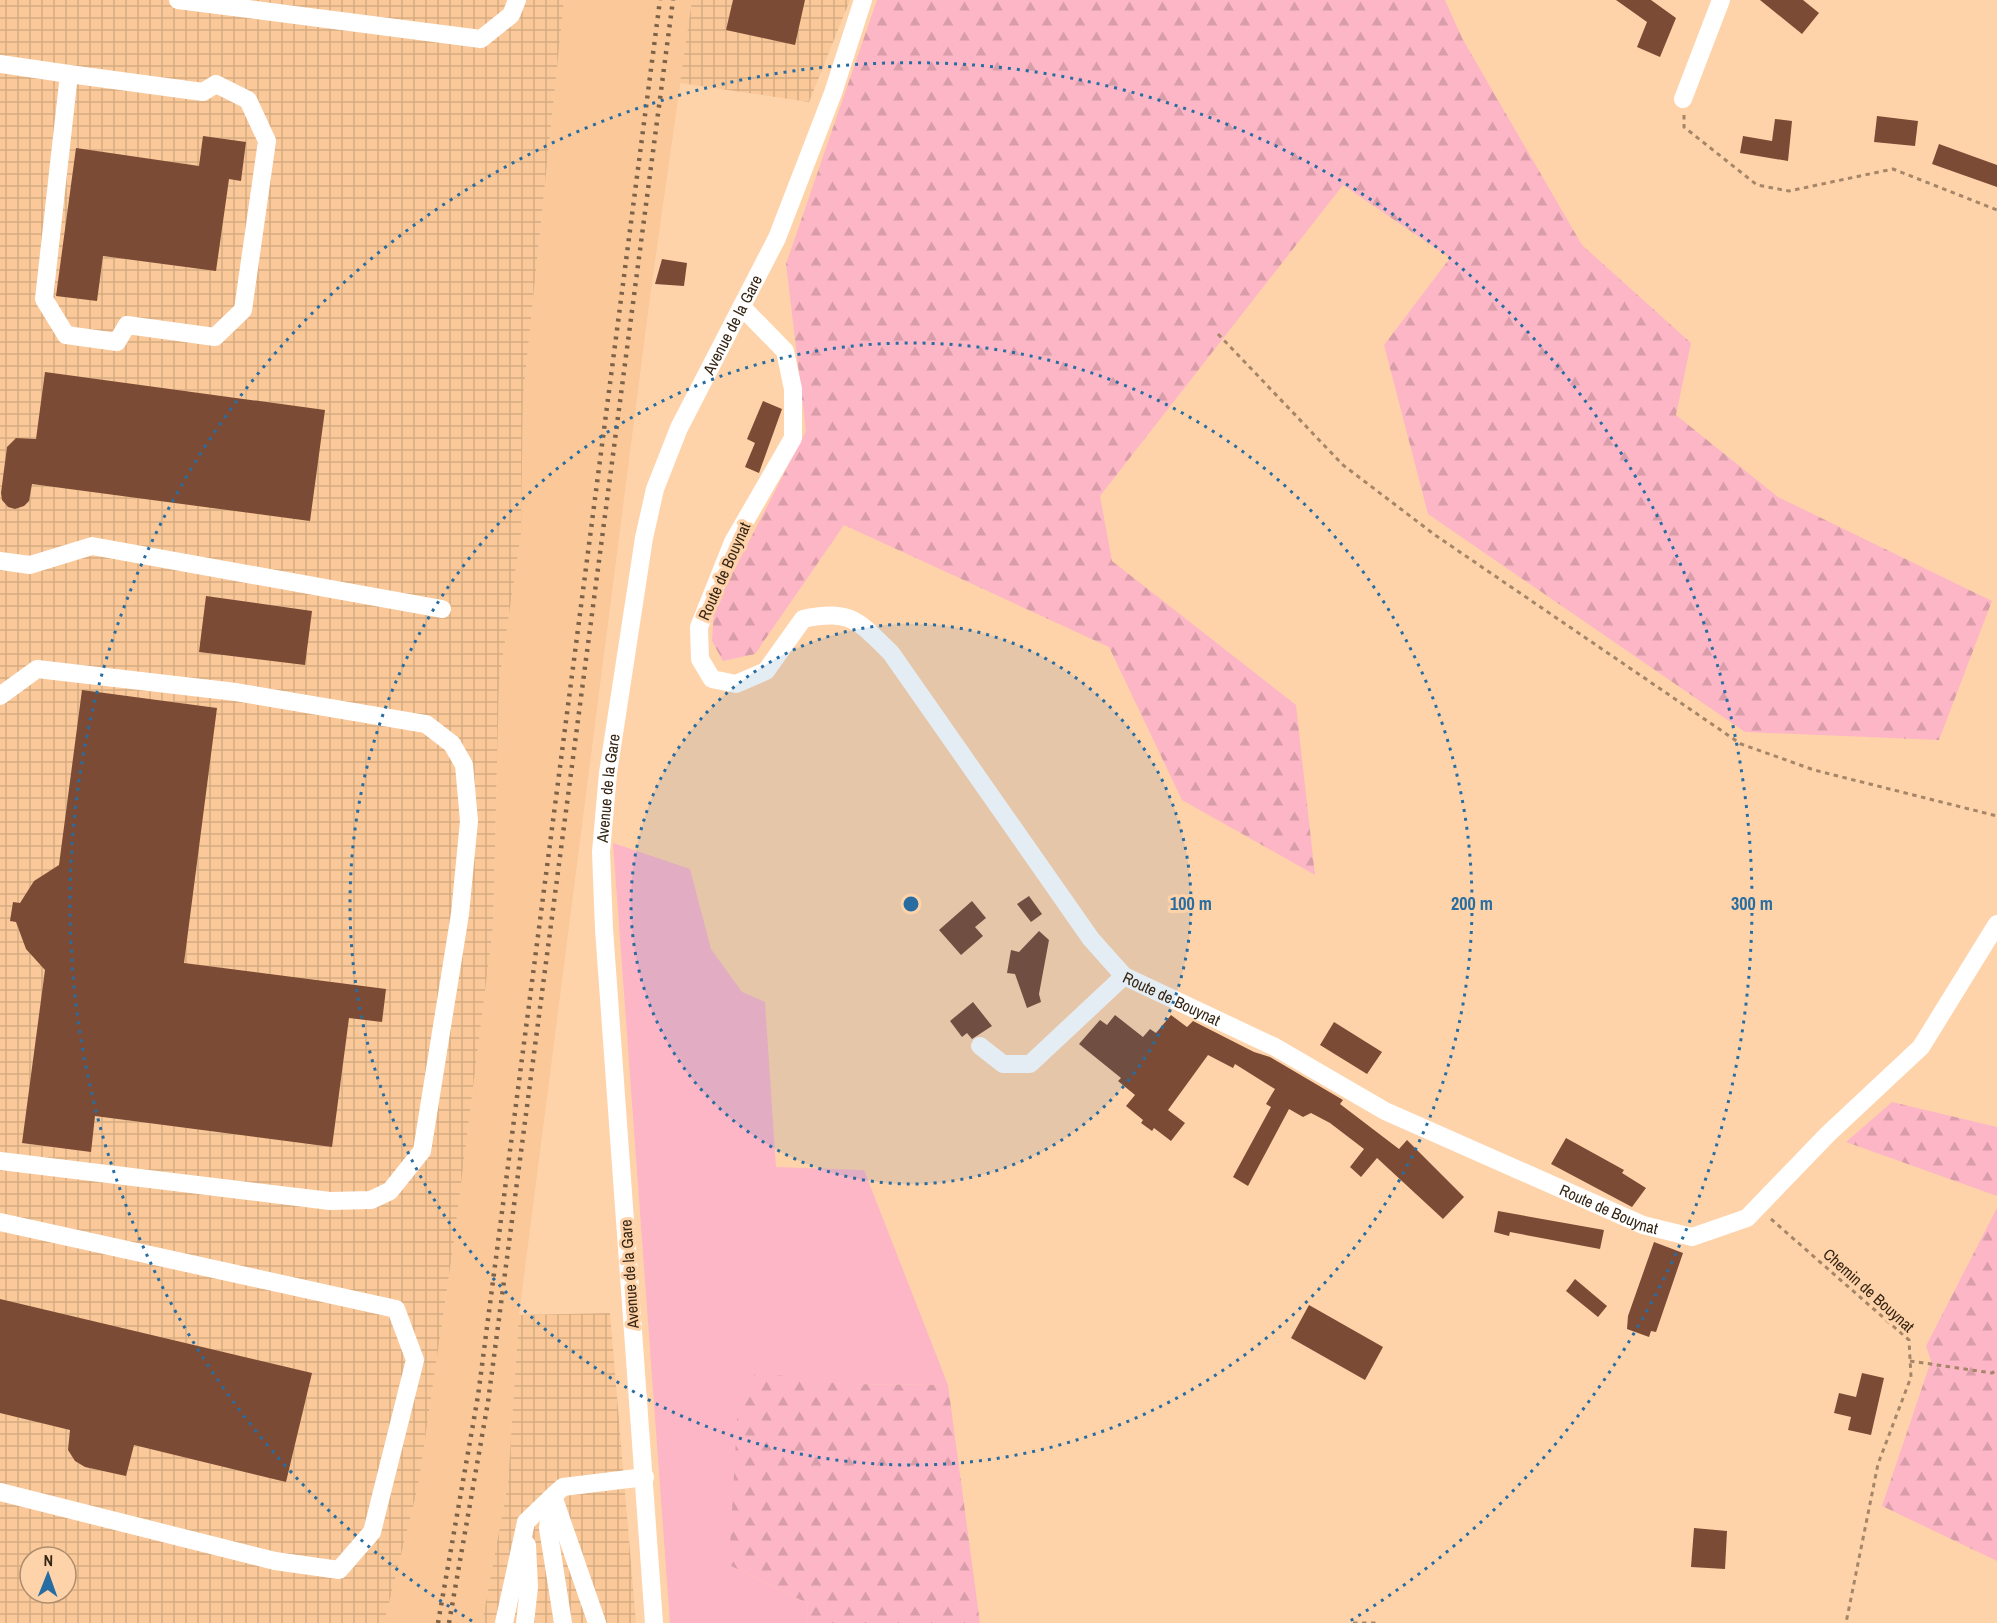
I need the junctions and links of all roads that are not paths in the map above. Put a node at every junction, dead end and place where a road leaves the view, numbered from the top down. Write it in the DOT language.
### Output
graph roads {
  1 [pos="178,0"];
  2 [pos="517,0"];
  3 [pos="862,0"];
  4 [pos="1721,0"];
  5 [pos="0,64"];
  6 [pos="69,74"];
  7 [pos="1683,99"];
  8 [pos="742,307"];
  9 [pos="0,561"];
  10 [pos="442,609"];
  11 [pos="0,696"];
  12 [pos="1997,924"];
  13 [pos="1125,976"];
  14 [pos="980,1046"];
  15 [pos="0,1161"];
  16 [pos="0,1222"];
  17 [pos="645,1477"];
  18 [pos="0,1492"];
  19 [pos="553,1496"];
  20 [pos="526,1522"];
  21 [pos="504,1623"];
  22 [pos="525,1623"];
  23 [pos="563,1623"];
  24 [pos="597,1623"];
  25 [pos="654,1623"];
  1 -- 2 [label="street"];
  3 -- 8 [label="street, Avenue de la Gare"];
  4 -- 7 [label="street"];
  5 -- 6 [label="street"];
  6 -- 6 [label="street"];
  8 -- 13 [label="street, Route de Bouynat"];
  8 -- 17 [label="street, Avenue de la Gare"];
  9 -- 10 [label="street"];
  11 -- 15 [label="street"];
  12 -- 13 [label="street, Route de Bouynat"];
  13 -- 14 [label="street"];
  16 -- 18 [label="street"];
  17 -- 19 [label="street"];
  17 -- 25 [label="street, Avenue de la Gare"];
  19 -- 20 [label="street"];
  19 -- 23 [label="street"];
  19 -- 24 [label="street"];
  20 -- 21 [label="street"];
  20 -- 22 [label="street"];
}
